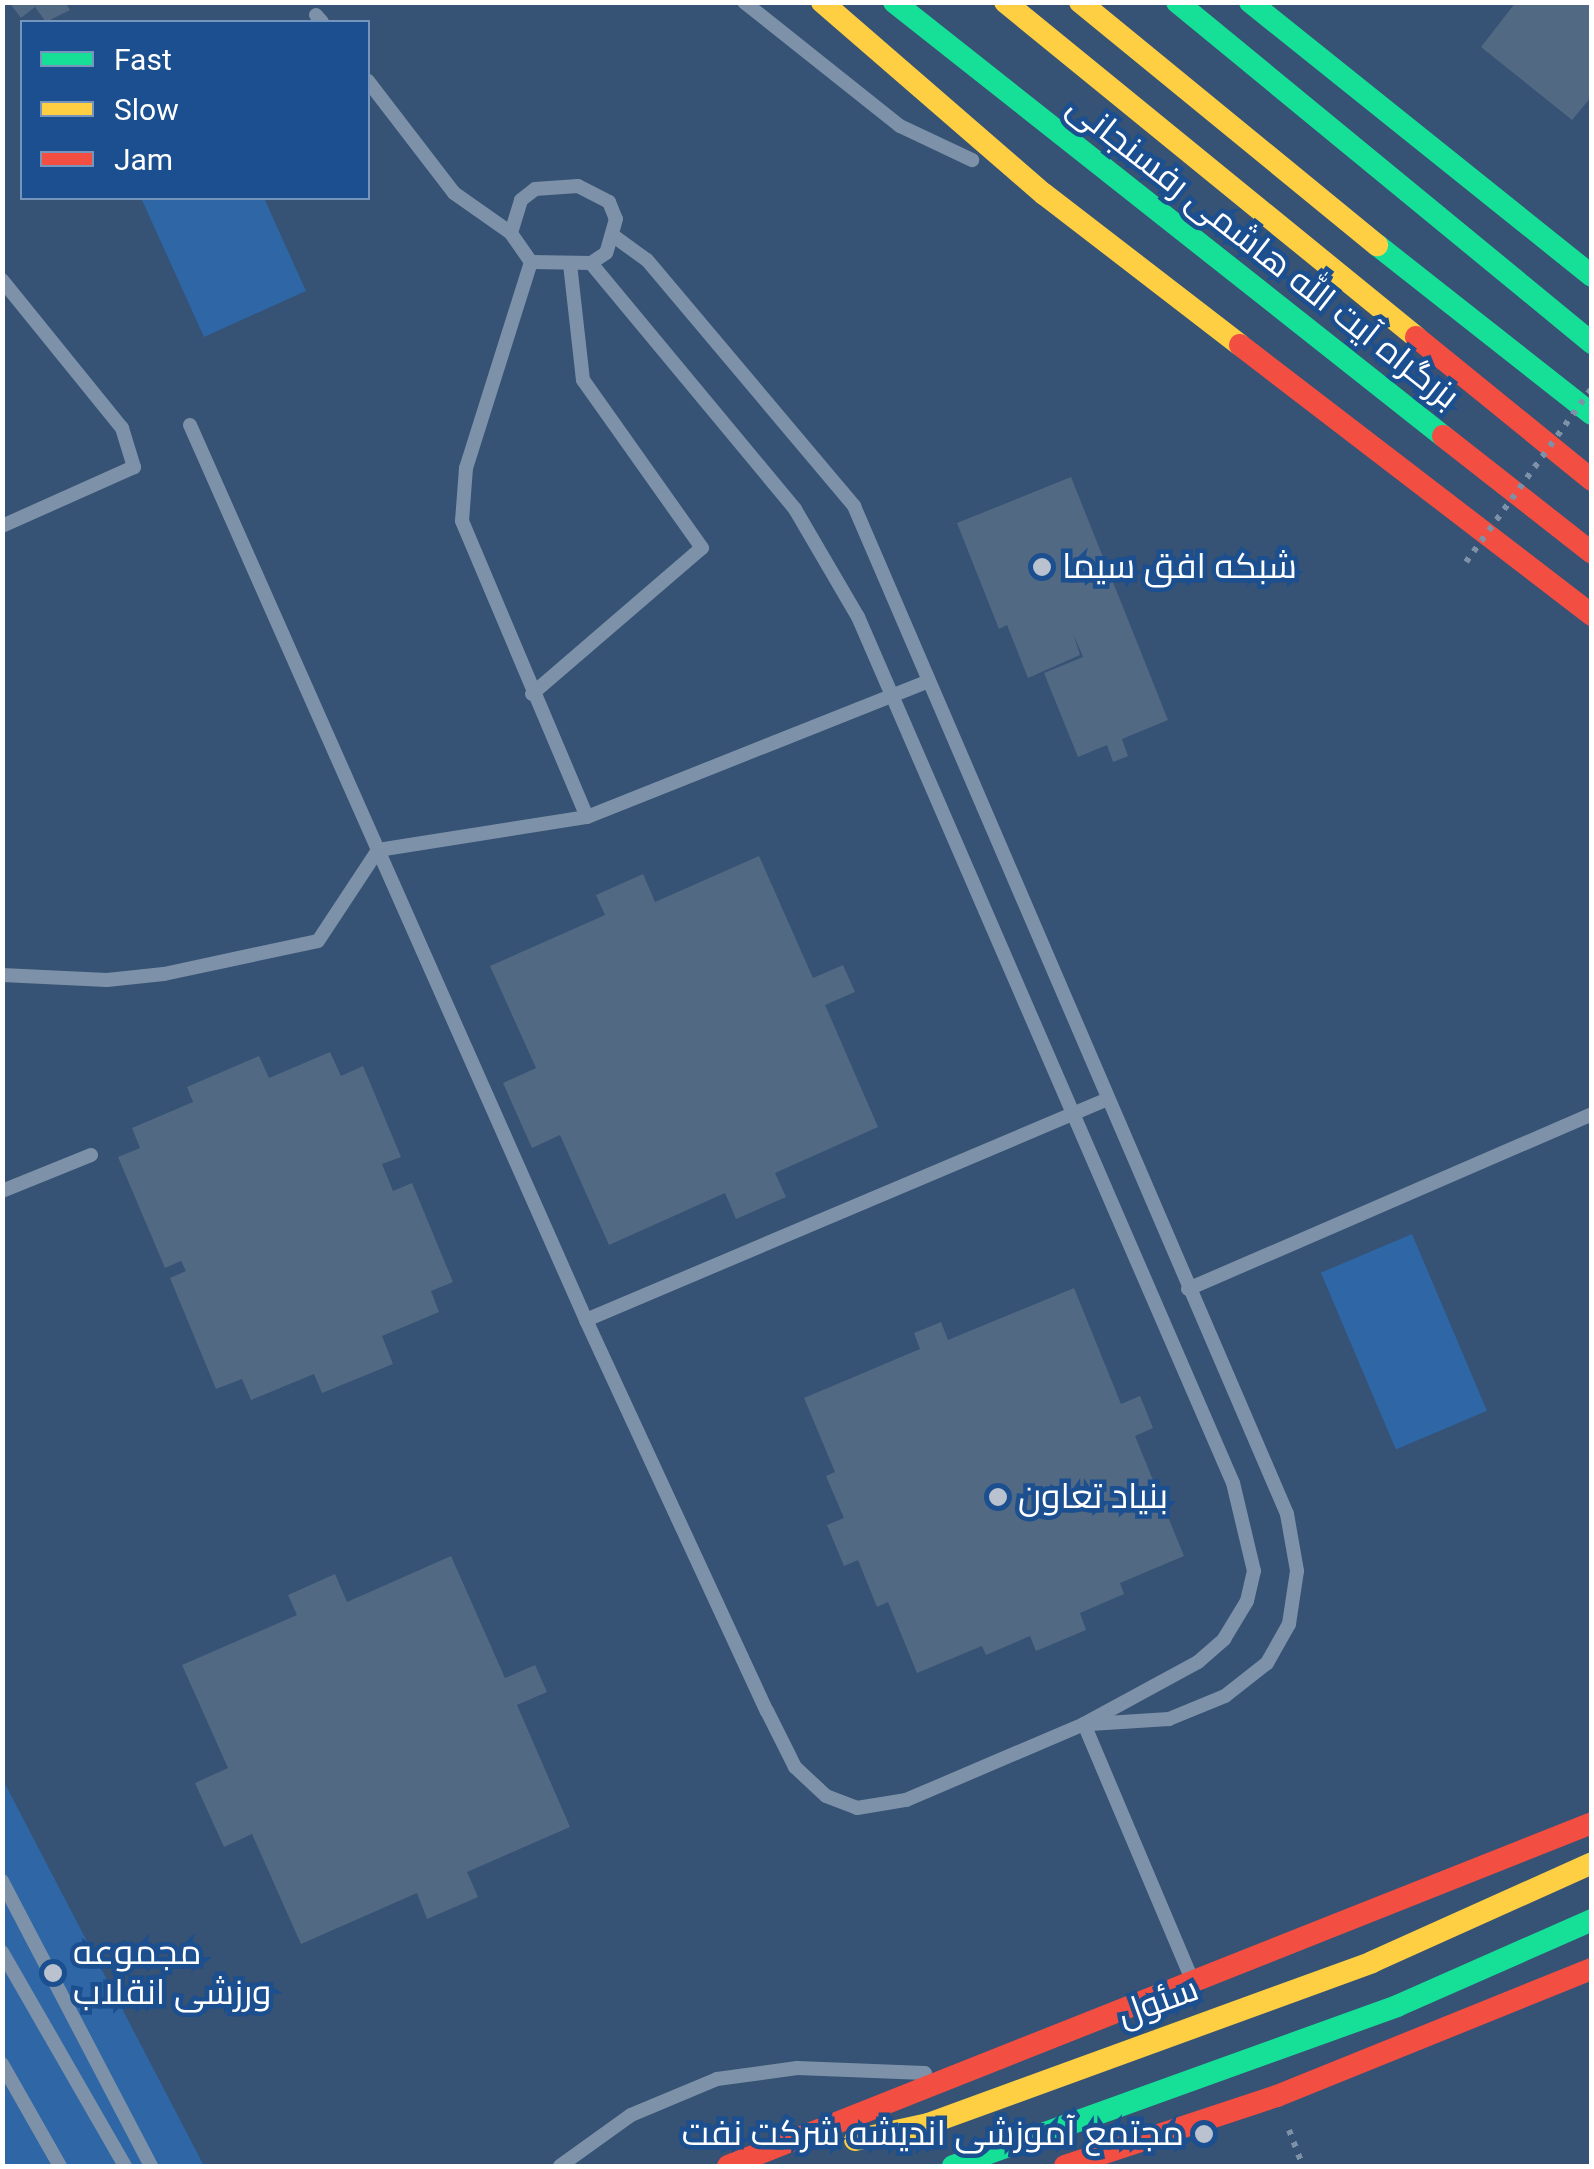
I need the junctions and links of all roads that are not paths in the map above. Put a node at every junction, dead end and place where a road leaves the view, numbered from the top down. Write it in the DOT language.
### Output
graph roads {
  1 [pos="744,2"];
  2 [pos="822,2"];
  3 [pos="894,2"];
  4 [pos="1004,2"];
  5 [pos="1080,2"];
  6 [pos="1177,2"];
  7 [pos="1250,2"];
  8 [pos="370,84"];
  9 [pos="1044,194"];
  10 [pos="511,233"];
  11 [pos="614,237"];
  12 [pos="531,262"];
  13 [pos="591,263"];
  14 [pos="570,265"];
  15 [pos="1592,276"];
  16 [pos="2,280"];
  17 [pos="1592,342"];
  18 [pos="1592,414"];
  19 [pos="190,425"];
  20 [pos="1592,480"];
  21 [pos="2,526"];
  22 [pos="1592,553"];
  23 [pos="1592,615"];
  24 [pos="926,682"];
  25 [pos="532,694"];
  26 [pos="892,698"];
  27 [pos="586,817"];
  28 [pos="378,850"];
  29 [pos="2,974"];
  30 [pos="1108,1099"];
  31 [pos="1592,1114"];
  32 [pos="1069,1115"];
  33 [pos="91,1155"];
  34 [pos="2,1191"];
  35 [pos="1188,1289"];
  36 [pos="586,1320"];
  37 [pos="1084,1724"];
  38 [pos="1592,1823"];
  39 [pos="1592,1863"];
  40 [pos="2,1881"];
  41 [pos="1587,1923"];
  42 [pos="2,1952"];
  43 [pos="1592,1969"];
  44 [pos="1194,1986"];
  45 [pos="2,2064"];
  46 [pos="956,2076"];
  47 [pos="60,2166"];
  48 [pos="125,2166"];
  49 [pos="151,2166"];
  50 [pos="560,2166"];
  51 [pos="732,2166"];
  52 [pos="952,2166"];
  53 [pos="1065,2166"];
  1 -- 9 [label="lane"];
  2 -- 9 [label="main road"];
  3 -- 22 [label="main road, بزرگراه آیت الله هاشمی رفسنجانی"];
  4 -- 20 [label="main road, بزرگراه آیت الله هاشمی رفسنجانی"];
  5 -- 18 [label="main road, بزرگراه آیت الله هاشمی رفسنجانی"];
  6 -- 17 [label="main road"];
  7 -- 15 [label="main road"];
  8 -- 10 [label="lane"];
  9 -- 23 [label="main road"];
  10 -- 11 [label="lane"];
  10 -- 12 [label="lane"];
  11 -- 13 [label="lane"];
  11 -- 24 [label="lane"];
  12 -- 14 [label="lane"];
  12 -- 25 [label="lane"];
  13 -- 14 [label="lane"];
  13 -- 26 [label="lane"];
  14 -- 25 [label="lane"];
  16 -- 21 [label="lane"];
  19 -- 28 [label="lane"];
  24 -- 26 [label="lane"];
  24 -- 30 [label="lane"];
  25 -- 27 [label="lane"];
  26 -- 27 [label="lane"];
  26 -- 32 [label="lane"];
  27 -- 28 [label="lane"];
  28 -- 29 [label="lane"];
  28 -- 36 [label="lane"];
  30 -- 32 [label="lane"];
  30 -- 35 [label="lane"];
  31 -- 35 [label="lane"];
  32 -- 36 [label="lane"];
  32 -- 37 [label="lane"];
  33 -- 34 [label="lane"];
  35 -- 37 [label="lane"];
  36 -- 37 [label="lane"];
  37 -- 44 [label="lane"];
  38 -- 44 [label="main road"];
  39 -- 51 [label="main road, سئول"];
  40 -- 49 [label="lane"];
  41 -- 52 [label="main road"];
  42 -- 48 [label="lane"];
  43 -- 53 [label="main road"];
  44 -- 46 [label="main road"];
  45 -- 47 [label="lane"];
  46 -- 50 [label="lane"];
  46 -- 51 [label="main road"];
}
